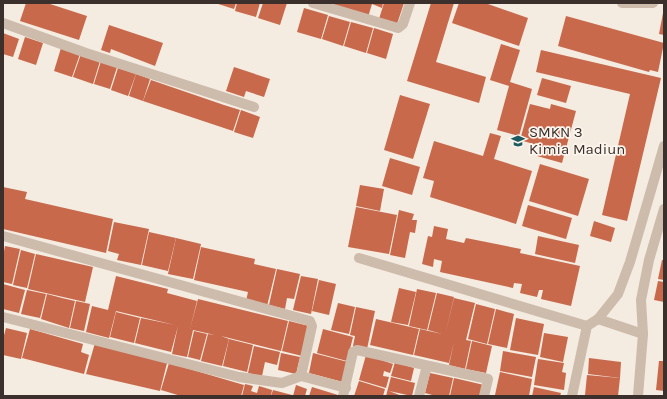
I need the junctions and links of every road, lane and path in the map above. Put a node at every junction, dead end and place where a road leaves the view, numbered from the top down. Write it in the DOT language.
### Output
graph roads {
  1 [pos="313,3"];
  2 [pos="410,3"];
  3 [pos="622,3"];
  4 [pos="653,3"];
  5 [pos="3,23"];
  6 [pos="254,106"];
  7 [pos="664,146"];
  8 [pos="664,209"];
  9 [pos="3,236"];
  10 [pos="359,258"];
  11 [pos="3,317"];
  12 [pos="598,319"];
  13 [pos="587,326"];
  14 [pos="643,334"];
  15 [pos="427,366"];
  16 [pos="301,376"];
  17 [pos="344,392"];
  18 [pos="419,396"];
  19 [pos="484,396"];
  20 [pos="572,396"];
  21 [pos="638,396"];
  1 -- 2 [label="street"];
  3 -- 4 [label="street"];
  5 -- 6 [label="street"];
  7 -- 12 [label="street"];
  8 -- 14 [label="street"];
  9 -- 16 [label="street"];
  10 -- 13 [label="street"];
  11 -- 16 [label="street"];
  12 -- 13 [label="street"];
  12 -- 14 [label="street"];
  13 -- 20 [label="street"];
  14 -- 21 [label="street"];
  15 -- 17 [label="street"];
  15 -- 18 [label="street"];
  15 -- 19 [label="street"];
  16 -- 17 [label="street"];
}
